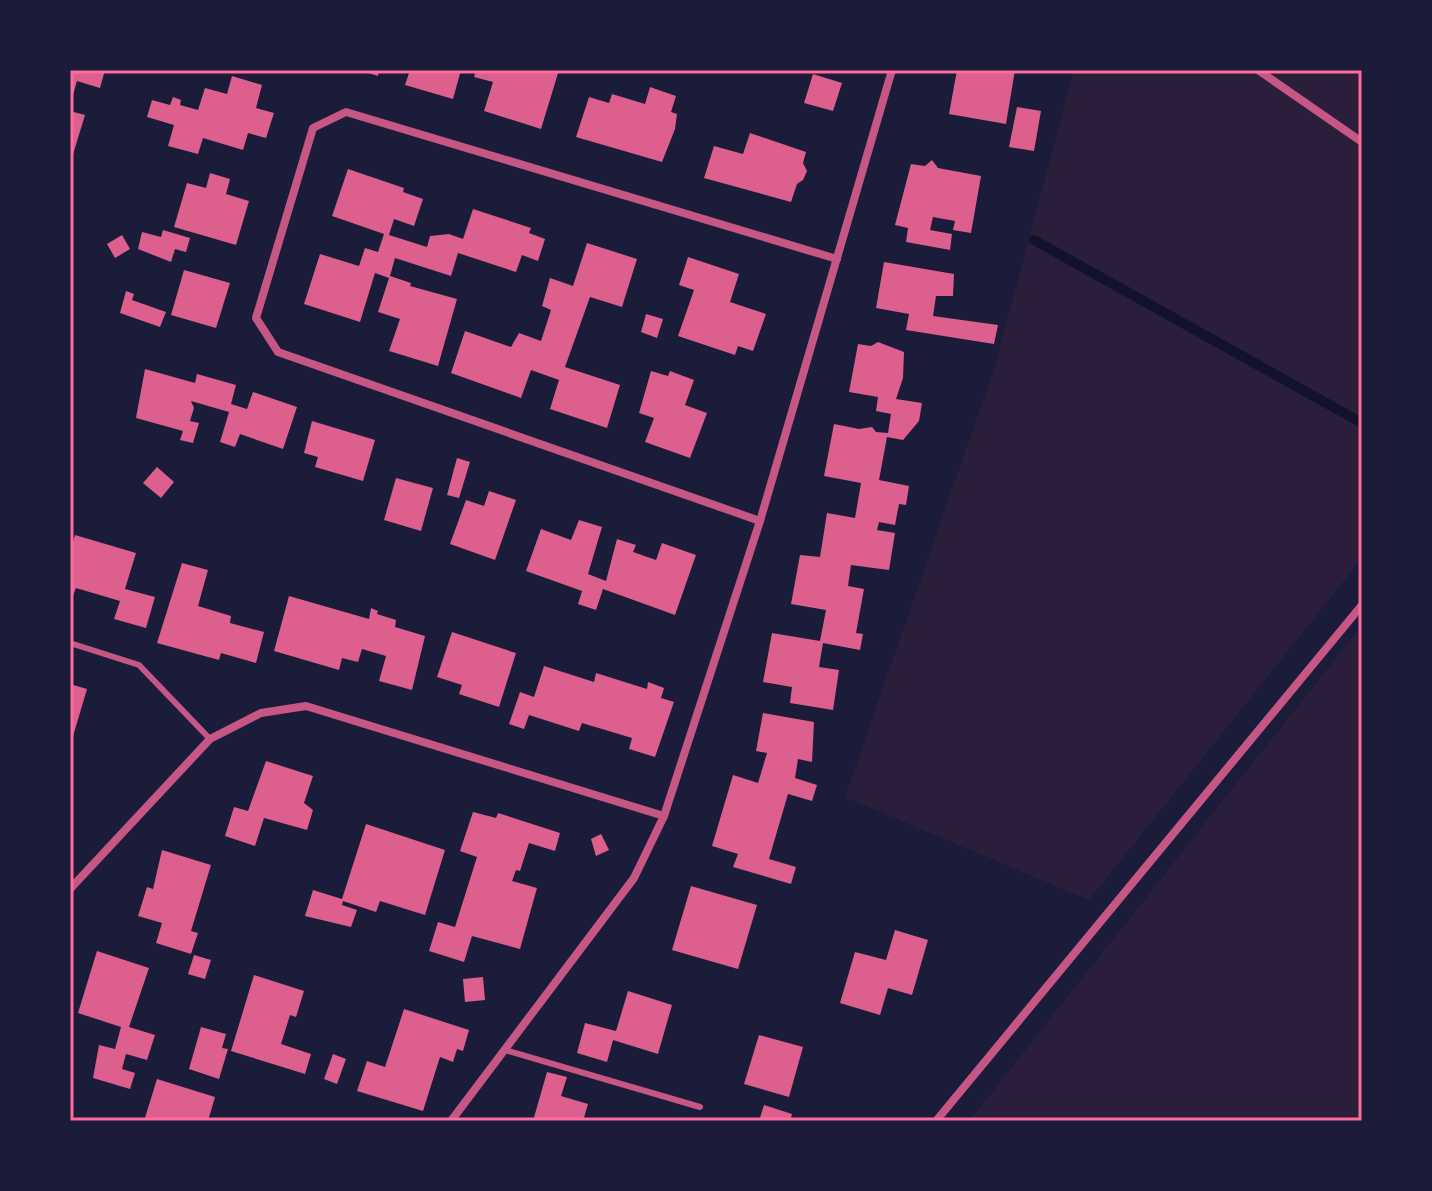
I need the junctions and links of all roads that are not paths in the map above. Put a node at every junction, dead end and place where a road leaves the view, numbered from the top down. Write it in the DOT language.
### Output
graph roads {
  1 [pos="892,70"];
  2 [pos="1258,70"];
  3 [pos="1362,142"];
  4 [pos="837,259"];
  5 [pos="760,521"];
  6 [pos="1362,605"];
  7 [pos="70,643"];
  8 [pos="210,739"];
  9 [pos="664,816"];
  10 [pos="70,889"];
  11 [pos="505,1050"];
  12 [pos="700,1107"];
  13 [pos="451,1121"];
  14 [pos="936,1121"];
  1 -- 4 [label="street"];
  2 -- 3 [label="street"];
  4 -- 5 [label="street"];
  4 -- 5 [label="street"];
  5 -- 9 [label="street"];
  6 -- 14 [label="street"];
  7 -- 8 [label="lane"];
  8 -- 9 [label="street"];
  8 -- 10 [label="street"];
  9 -- 11 [label="street"];
  11 -- 12 [label="lane"];
  11 -- 13 [label="street"];
}
